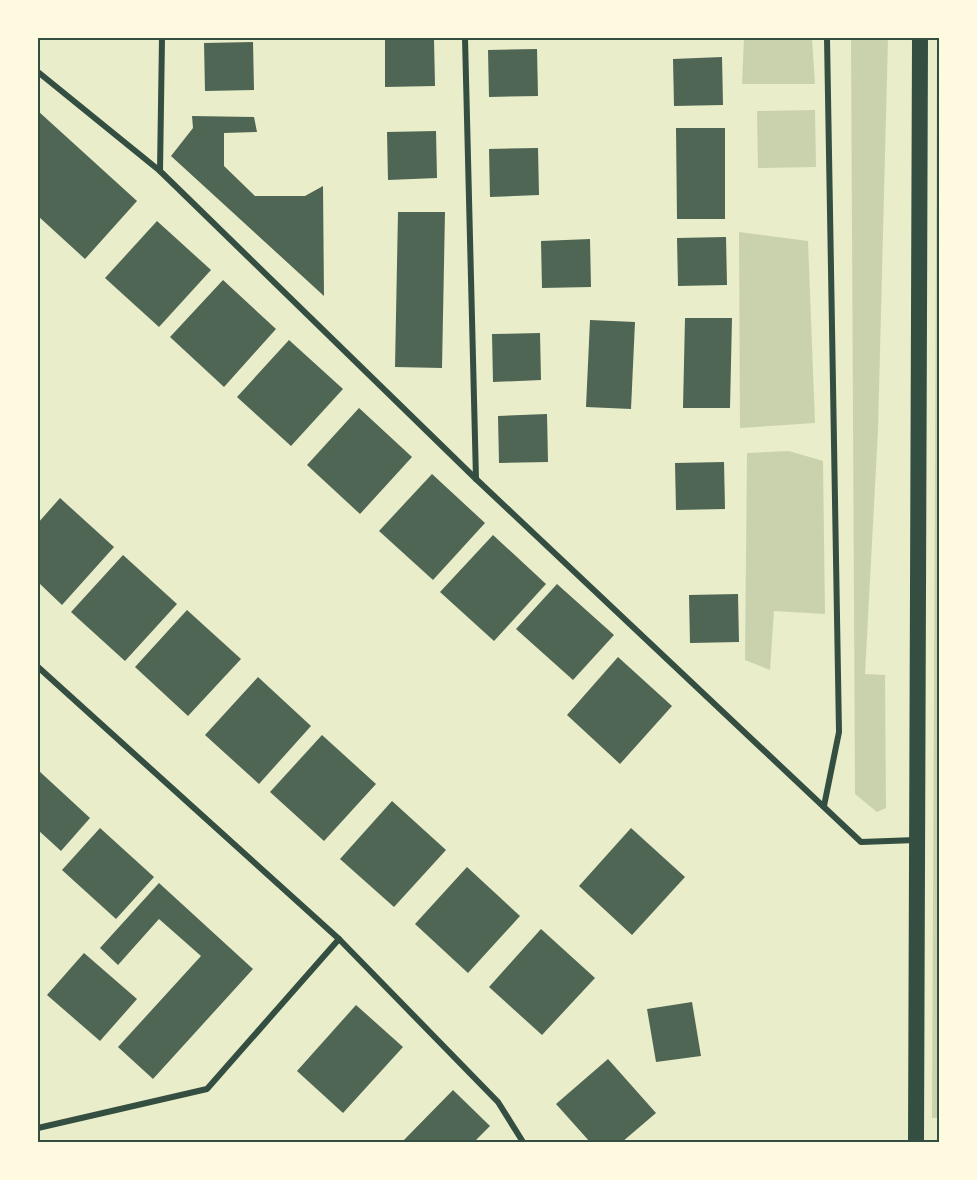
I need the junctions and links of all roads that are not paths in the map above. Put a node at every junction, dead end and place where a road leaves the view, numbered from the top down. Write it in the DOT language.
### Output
graph roads {
  1 [pos="162,38"];
  2 [pos="465,38"];
  3 [pos="827,38"];
  4 [pos="920,38"];
  5 [pos="38,72"];
  6 [pos="160,171"];
  7 [pos="476,479"];
  8 [pos="38,668"];
  9 [pos="824,807"];
  10 [pos="917,840"];
  11 [pos="339,939"];
  12 [pos="38,1128"];
  13 [pos="523,1143"];
  14 [pos="916,1143"];
  1 -- 6 [label="street"];
  2 -- 7 [label="street"];
  3 -- 9 [label="street"];
  4 -- 10 [label="highway"];
  5 -- 6 [label="street"];
  6 -- 7 [label="street"];
  7 -- 9 [label="street"];
  8 -- 11 [label="street"];
  9 -- 10 [label="street"];
  10 -- 14 [label="highway"];
  11 -- 12 [label="street"];
  11 -- 13 [label="street"];
}
